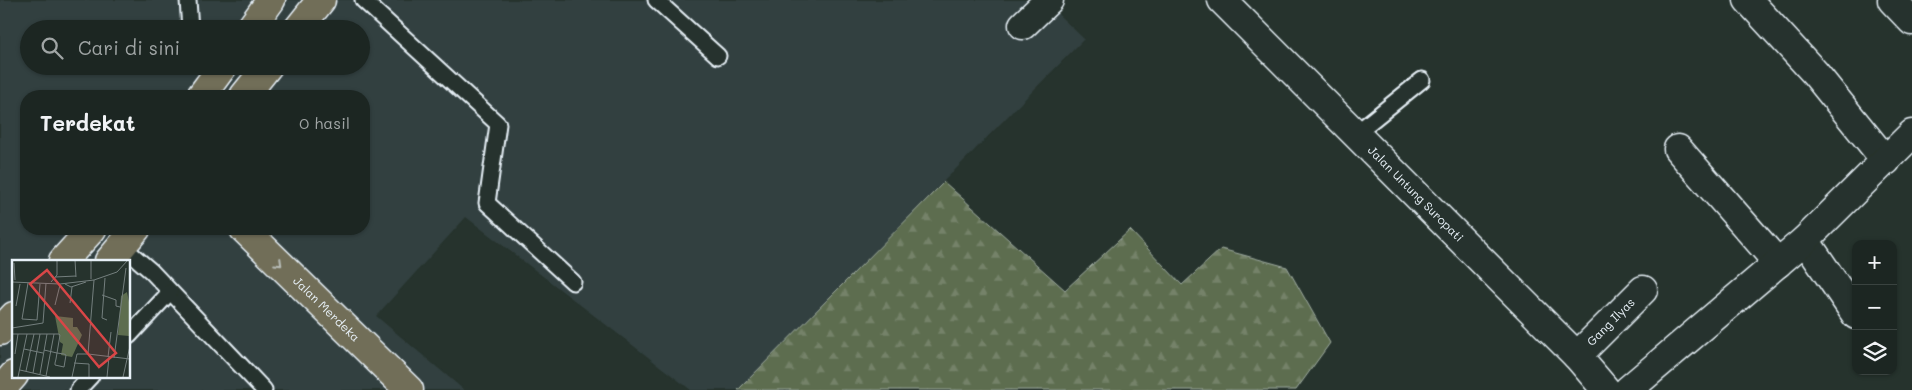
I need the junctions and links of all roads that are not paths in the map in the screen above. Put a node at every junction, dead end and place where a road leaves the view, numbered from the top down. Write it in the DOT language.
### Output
graph roads {
  1 [pos="188,0"];
  2 [pos="270,0"];
  3 [pos="321,0"];
  4 [pos="363,0"];
  5 [pos="656,0"];
  6 [pos="1049,0"];
  7 [pos="1222,0"];
  8 [pos="1748,0"];
  9 [pos="1892,0"];
  10 [pos="189,20"];
  11 [pos="256,20"];
  12 [pos="305,20"];
  13 [pos="1912,21"];
  14 [pos="1024,24"];
  15 [pos="718,56"];
  16 [pos="261,75"];
  17 [pos="1422,80"];
  18 [pos="249,90"];
  19 [pos="1355,134"];
  20 [pos="1678,149"];
  21 [pos="1902,152"];
  22 [pos="87,235"];
  23 [pos="250,235"];
  24 [pos="1805,240"];
  25 [pos="123,245"];
  26 [pos="64,260"];
  27 [pos="1778,263"];
  28 [pos="572,282"];
  29 [pos="1644,290"];
  30 [pos="170,292"];
  31 [pos="1852,309"];
  32 [pos="12,318"];
  33 [pos="0,331"];
  34 [pos="130,335"];
  35 [pos="1577,356"];
  36 [pos="12,377"];
  37 [pos="89,378"];
  38 [pos="1,390"];
  39 [pos="78,390"];
  40 [pos="264,390"];
  41 [pos="409,390"];
  42 [pos="1606,390"];
  43 [pos="1628,390"];
  1 -- 10 [label="lane"];
  2 -- 11 [label="main road"];
  3 -- 12 [label="main road"];
  4 -- 28 [label="lane"];
  5 -- 15 [label="lane"];
  6 -- 14 [label="street"];
  7 -- 19 [label="street, Jalan Untung Suropati"];
  8 -- 21 [label="street"];
  9 -- 13 [label="street"];
  16 -- 18 [label="main road"];
  17 -- 19 [label="lane"];
  19 -- 35 [label="street, Jalan Untung Suropati"];
  20 -- 27 [label="street"];
  21 -- 24 [label="street"];
  22 -- 26 [label="main road"];
  23 -- 41 [label="main road, Jalan Merdeka, one-way"];
  24 -- 27 [label="street"];
  24 -- 31 [label="street"];
  25 -- 30 [label="lane"];
  27 -- 43 [label="street"];
  29 -- 35 [label="street, Gang Ilyas"];
  30 -- 34 [label="lane"];
  30 -- 40 [label="lane"];
  32 -- 33 [label="main road"];
  35 -- 42 [label="street, Jalan Untung Suropati"];
  36 -- 38 [label="main road"];
  37 -- 39 [label="lane"];
}
